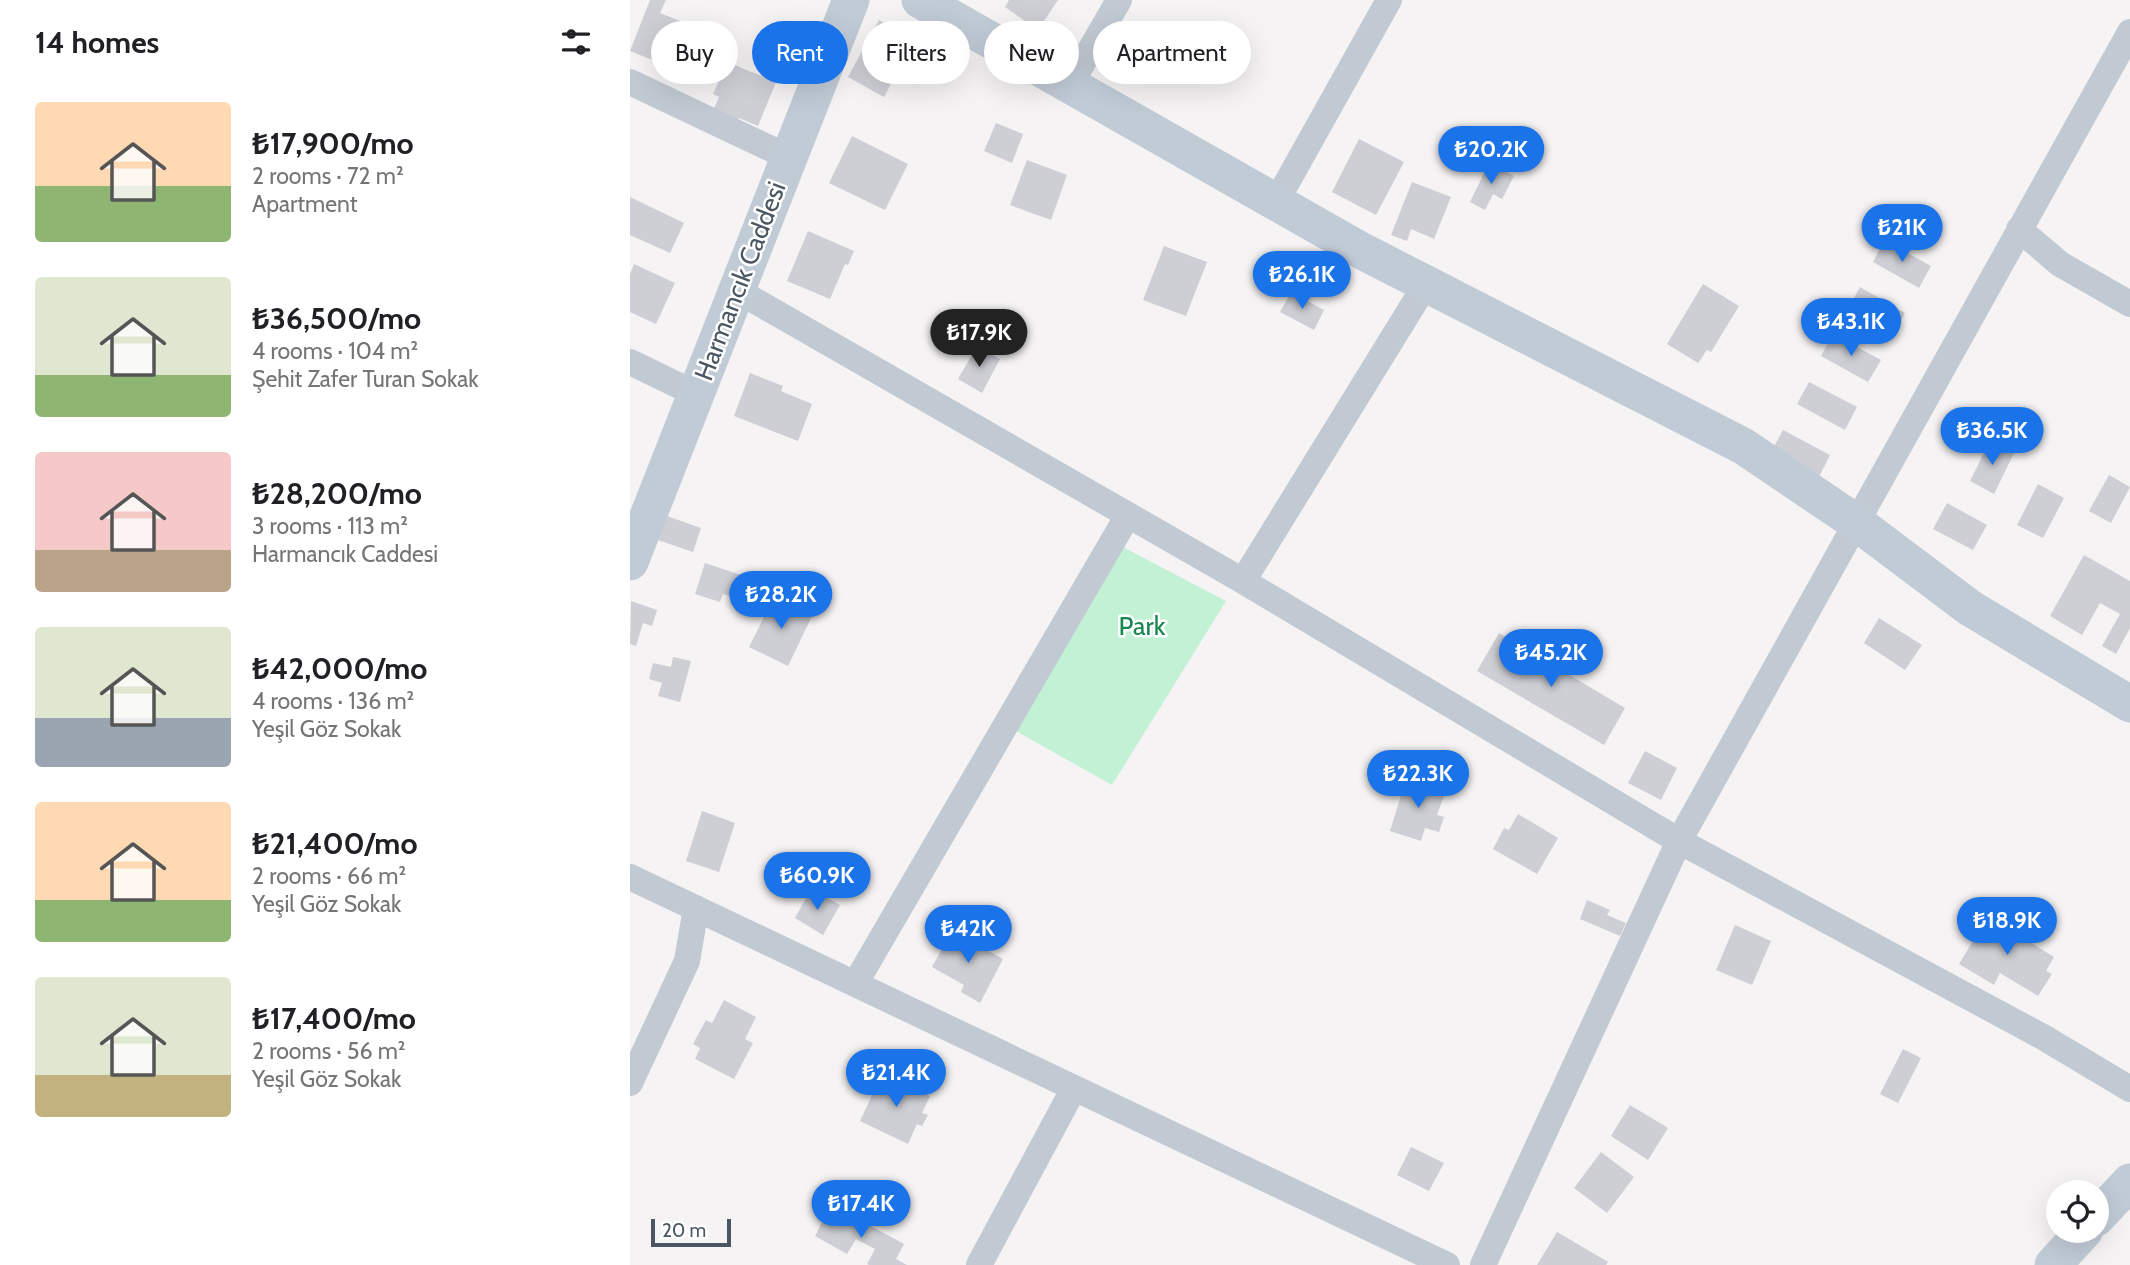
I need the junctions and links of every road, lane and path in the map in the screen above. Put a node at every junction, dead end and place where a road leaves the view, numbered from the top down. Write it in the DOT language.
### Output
graph roads {
  1 [pos="851,0"];
  2 [pos="920,0"];
  3 [pos="1119,0"];
  4 [pos="1389,0"];
  5 [pos="2130,32"];
  6 [pos="630,82"];
  7 [pos="1070,85"];
  8 [pos="788,157"];
  9 [pos="1276,202"];
  10 [pos="2019,229"];
  11 [pos="1426,284"];
  12 [pos="738,291"];
  13 [pos="2130,304"];
  14 [pos="630,362"];
  15 [pos="696,394"];
  16 [pos="1128,515"];
  17 [pos="1857,523"];
  18 [pos="630,562"];
  19 [pos="1243,581"];
  20 [pos="2130,704"];
  21 [pos="1679,841"];
  22 [pos="630,877"];
  23 [pos="696,908"];
  24 [pos="855,984"];
  25 [pos="630,1083"];
  26 [pos="1074,1088"];
  27 [pos="2130,1089"];
  28 [pos="2130,1182"];
  29 [pos="2109,1204"];
  30 [pos="2073,1243"];
  31 [pos="979,1265"];
  32 [pos="1447,1265"];
  33 [pos="1483,1265"];
  34 [pos="2053,1265"];
  1 -- 8 [label="street, Harmancık Caddesi"];
  2 -- 7 [label="street"];
  3 -- 7 [label="street"];
  4 -- 9 [label="street"];
  5 -- 10 [label="street"];
  6 -- 8 [label="street"];
  7 -- 9 [label="street"];
  8 -- 12 [label="street, Harmancık Caddesi"];
  9 -- 11 [label="street"];
  10 -- 13 [label="street"];
  10 -- 17 [label="street"];
  11 -- 17 [label="street"];
  11 -- 19 [label="street"];
  12 -- 15 [label="street, Harmancık Caddesi"];
  12 -- 16 [label="street"];
  14 -- 15 [label="street"];
  15 -- 18 [label="street, Harmancık Caddesi"];
  16 -- 19 [label="street"];
  16 -- 24 [label="street"];
  17 -- 20 [label="street"];
  17 -- 21 [label="street"];
  19 -- 21 [label="street"];
  21 -- 27 [label="street"];
  21 -- 33 [label="street"];
  22 -- 23 [label="street"];
  23 -- 24 [label="street"];
  23 -- 25 [label="street"];
  24 -- 26 [label="street"];
  26 -- 31 [label="street"];
  26 -- 32 [label="street"];
  28 -- 29 [label="street"];
  30 -- 34 [label="street"];
}
